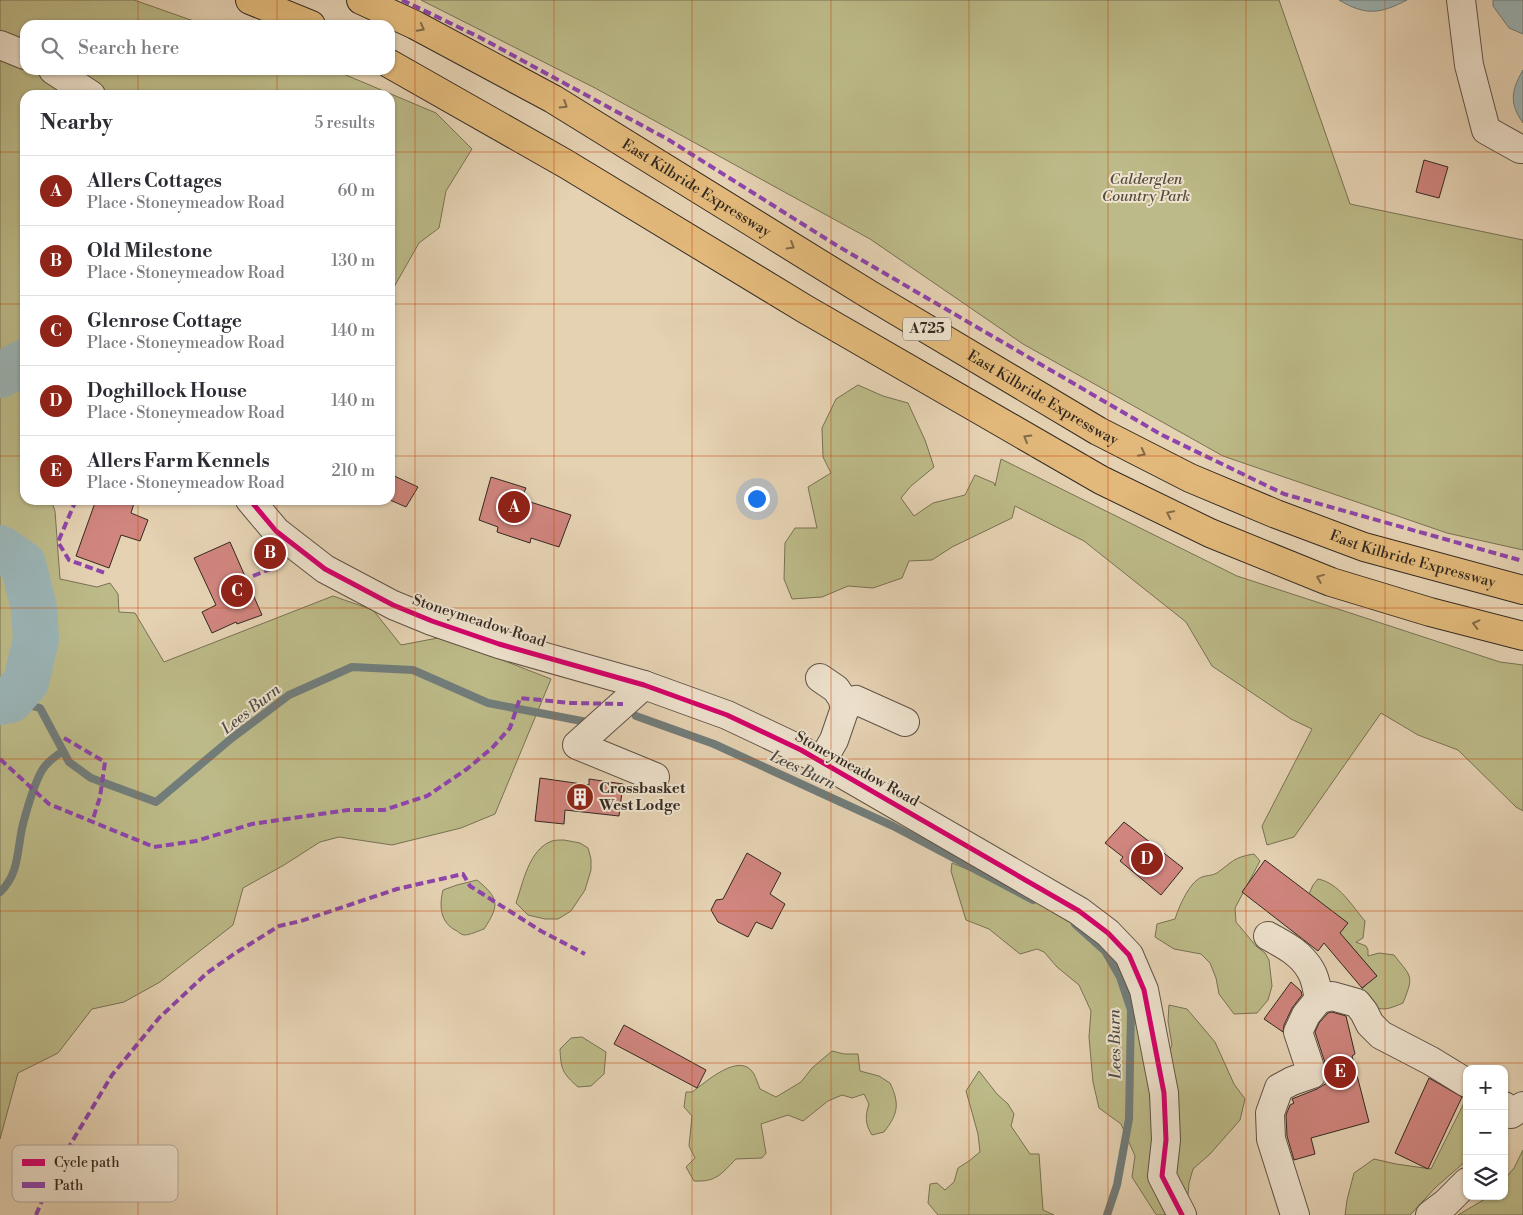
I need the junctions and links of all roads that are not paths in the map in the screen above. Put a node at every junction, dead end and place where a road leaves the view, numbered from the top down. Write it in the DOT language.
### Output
graph roads {
  1 [pos="250,0"];
  2 [pos="361,0"];
  3 [pos="1461,0"];
  4 [pos="299,20"];
  5 [pos="0,45"];
  6 [pos="20,54"];
  7 [pos="395,67"];
  8 [pos="60,75"];
  9 [pos="83,90"];
  10 [pos="1523,149"];
  11 [pos="254,505"];
  12 [pos="1523,590"];
  13 [pos="1523,636"];
  14 [pos="820,678"];
  15 [pos="644,685"];
  16 [pos="845,708"];
  17 [pos="905,722"];
  18 [pos="822,762"];
  19 [pos="655,776"];
  20 [pos="1268,936"];
  21 [pos="1319,999"];
  22 [pos="1463,1081"];
  23 [pos="1463,1186"];
  24 [pos="1182,1215"];
  25 [pos="1295,1215"];
  26 [pos="1430,1215"];
  1 -- 4 [label="highway"];
  2 -- 12 [label="highway, East Kilbride Expressway / A725, one-way"];
  3 -- 10 [label="street"];
  5 -- 6 [label="street"];
  13 -- 7 [label="highway, A725, one-way"];
  8 -- 9 [label="street"];
  11 -- 15 [label="street, Stoneymeadow Road"];
  14 -- 16 [label="street"];
  15 -- 18 [label="street, Stoneymeadow Road"];
  15 -- 19 [label="street"];
  16 -- 17 [label="street"];
  16 -- 18 [label="street"];
  18 -- 24 [label="street, Stoneymeadow Road"];
  20 -- 21 [label="street"];
  21 -- 22 [label="street"];
  21 -- 25 [label="street"];
  23 -- 26 [label="street"];
}
